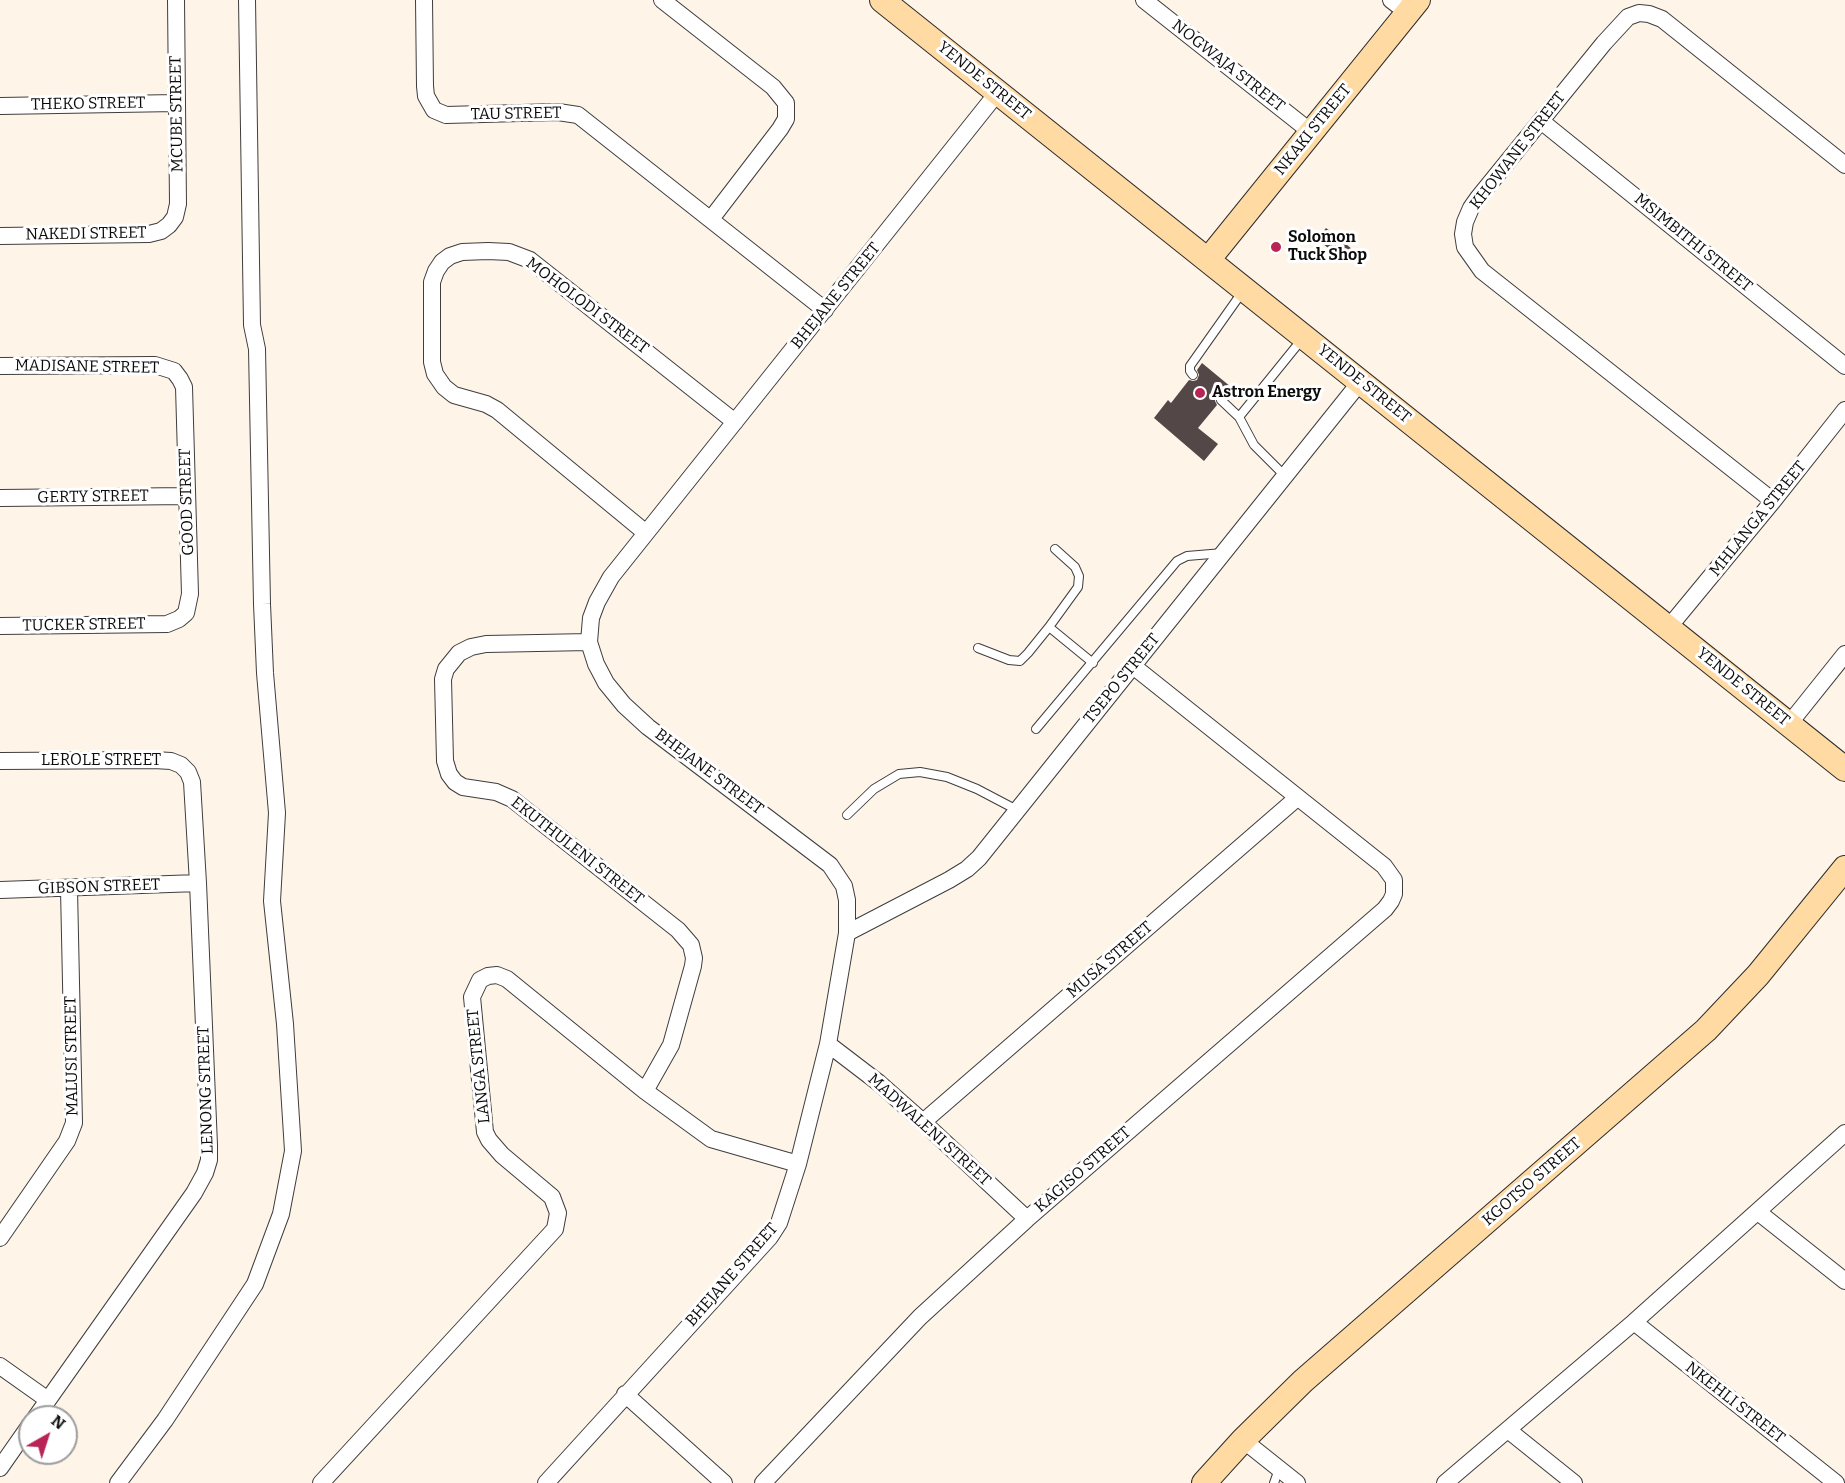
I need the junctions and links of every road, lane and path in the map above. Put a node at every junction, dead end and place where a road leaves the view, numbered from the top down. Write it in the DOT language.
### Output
graph roads {
  1 [pos="176,0"];
  2 [pos="246,0"];
  3 [pos="424,0"];
  4 [pos="662,0"];
  5 [pos="882,0"];
  6 [pos="1144,0"];
  7 [pos="1406,4"];
  8 [pos="999,92"];
  9 [pos="176,103"];
  10 [pos="0,106"];
  11 [pos="1541,121"];
  12 [pos="1311,132"];
  13 [pos="1845,165"];
  14 [pos="711,219"];
  15 [pos="170,225"];
  16 [pos="0,236"];
  17 [pos="1208,260"];
  18 [pos="1245,289"];
  19 [pos="825,310"];
  20 [pos="1304,336"];
  21 [pos="0,366"];
  22 [pos="1845,366"];
  23 [pos="174,371"];
  24 [pos="1193,375"];
  25 [pos="1361,381"];
  26 [pos="1221,400"];
  27 [pos="1845,410"];
  28 [pos="1239,417"];
  29 [pos="735,422"];
  30 [pos="1285,476"];
  31 [pos="187,496"];
  32 [pos="0,498"];
  33 [pos="1773,501"];
  34 [pos="646,533"];
  35 [pos="1056,549"];
  36 [pos="1223,553"];
  37 [pos="167,624"];
  38 [pos="0,626"];
  39 [pos="1049,627"];
  40 [pos="1669,627"];
  41 [pos="589,642"];
  42 [pos="978,648"];
  43 [pos="1845,654"];
  44 [pos="1093,663"];
  45 [pos="1133,666"];
  46 [pos="1789,724"];
  47 [pos="1036,729"];
  48 [pos="0,762"];
  49 [pos="1845,769"];
  50 [pos="192,782"];
  51 [pos="1297,798"];
  52 [pos="1017,810"];
  53 [pos="847,815"];
  54 [pos="1845,868"];
  55 [pos="198,883"];
  56 [pos="69,889"];
  57 [pos="0,890"];
  58 [pos="847,933"];
  59 [pos="828,1044"];
  60 [pos="645,1090"];
  61 [pos="923,1122"];
  62 [pos="1845,1133"];
  63 [pos="798,1164"];
  64 [pos="1758,1212"];
  65 [pos="1027,1219"];
  66 [pos="0,1238"];
  67 [pos="1845,1281"];
  68 [pos="1634,1322"];
  69 [pos="0,1366"];
  70 [pos="625,1394"];
  71 [pos="48,1400"];
  72 [pos="44,1405"];
  73 [pos="1508,1430"];
  74 [pos="1243,1440"];
  75 [pos="18,1442"];
  76 [pos="0,1468"];
  77 [pos="1277,1476"];
  78 [pos="118,1483"];
  79 [pos="321,1483"];
  80 [pos="546,1483"];
  81 [pos="724,1483"];
  82 [pos="763,1483"];
  83 [pos="1204,1483"];
  84 [pos="1297,1483"];
  85 [pos="1445,1483"];
  86 [pos="1574,1483"];
  87 [pos="1836,1483"];
  1 -- 9 [label="street, MCUBE STREET"];
  2 -- 78 [label="street"];
  3 -- 14 [label="street, TAU STREET"];
  4 -- 14 [label="street"];
  5 -- 8 [label="street, YENDE STREET"];
  6 -- 12 [label="street, NOGWAJA STREET"];
  7 -- 12 [label="street, NKAKI STREET"];
  8 -- 17 [label="street, YENDE STREET"];
  8 -- 19 [label="street, BHEJANE STREET"];
  9 -- 10 [label="street, THEKO STREET"];
  9 -- 15 [label="street, MCUBE STREET"];
  11 -- 13 [label="street, KHOWANE STREET"];
  11 -- 22 [label="street, MSIMBITHI STREET"];
  11 -- 33 [label="street, KHOWANE STREET"];
  12 -- 17 [label="street, NKAKI STREET"];
  14 -- 19 [label="street, TAU STREET"];
  15 -- 16 [label="street, NAKEDI STREET"];
  17 -- 18 [label="street, YENDE STREET"];
  18 -- 20 [label="street, YENDE STREET"];
  18 -- 24 [label="lane"];
  19 -- 29 [label="street, BHEJANE STREET"];
  20 -- 25 [label="street, YENDE STREET"];
  20 -- 28 [label="lane"];
  21 -- 23 [label="street, MADISANE STREET"];
  23 -- 31 [label="street, GOOD STREET"];
  25 -- 30 [label="street, TSEPO STREET"];
  25 -- 40 [label="street, YENDE STREET"];
  26 -- 28 [label="lane"];
  27 -- 33 [label="street, MHLANGA STREET"];
  28 -- 30 [label="lane"];
  29 -- 34 [label="street, BHEJANE STREET"];
  29 -- 34 [label="street, MOHOLODI STREET"];
  30 -- 36 [label="street, TSEPO STREET"];
  31 -- 32 [label="street, GERTY STREET"];
  31 -- 37 [label="street, GOOD STREET"];
  33 -- 40 [label="street, MHLANGA STREET"];
  34 -- 41 [label="street, BHEJANE STREET"];
  35 -- 39 [label="lane"];
  36 -- 44 [label="lane"];
  36 -- 45 [label="street, TSEPO STREET"];
  37 -- 38 [label="street, TUCKER STREET"];
  39 -- 42 [label="lane"];
  39 -- 44 [label="lane"];
  40 -- 46 [label="street, YENDE STREET"];
  41 -- 58 [label="street, BHEJANE STREET"];
  41 -- 60 [label="street, EKUTHULENI STREET"];
  43 -- 46 [label="street"];
  44 -- 47 [label="lane"];
  45 -- 51 [label="street"];
  45 -- 52 [label="street, TSEPO STREET"];
  46 -- 49 [label="street, YENDE STREET"];
  48 -- 50 [label="street, LEROLE STREET"];
  50 -- 55 [label="street, LENONG STREET"];
  51 -- 61 [label="street, MUSA STREET"];
  51 -- 65 [label="street, KAGISO STREET"];
  52 -- 53 [label="lane"];
  52 -- 58 [label="street, TSEPO STREET"];
  54 -- 74 [label="street, KGOTSO STREET"];
  55 -- 56 [label="street, GIBSON STREET"];
  55 -- 71 [label="street, LENONG STREET"];
  56 -- 57 [label="street, GIBSON STREET"];
  56 -- 66 [label="street, MALUSI STREET"];
  58 -- 59 [label="street, BHEJANE STREET"];
  59 -- 61 [label="street, MADWALENI STREET"];
  59 -- 63 [label="street, BHEJANE STREET"];
  60 -- 63 [label="street, LANGA STREET"];
  60 -- 79 [label="street, LANGA STREET"];
  61 -- 65 [label="street, MADWALENI STREET"];
  62 -- 64 [label="street"];
  63 -- 70 [label="street, BHEJANE STREET"];
  64 -- 67 [label="street"];
  64 -- 68 [label="street"];
  65 -- 82 [label="street, KAGISO STREET"];
  68 -- 73 [label="street"];
  68 -- 87 [label="street, NKEHLI STREET"];
  69 -- 71 [label="street"];
  70 -- 80 [label="street, BHEJANE STREET"];
  70 -- 81 [label="street"];
  71 -- 72 [label="street, LENONG STREET"];
  73 -- 85 [label="street"];
  73 -- 86 [label="street"];
  74 -- 77 [label="street"];
  74 -- 83 [label="street, KGOTSO STREET"];
  75 -- 76 [label="street"];
  77 -- 84 [label="street"];
}
